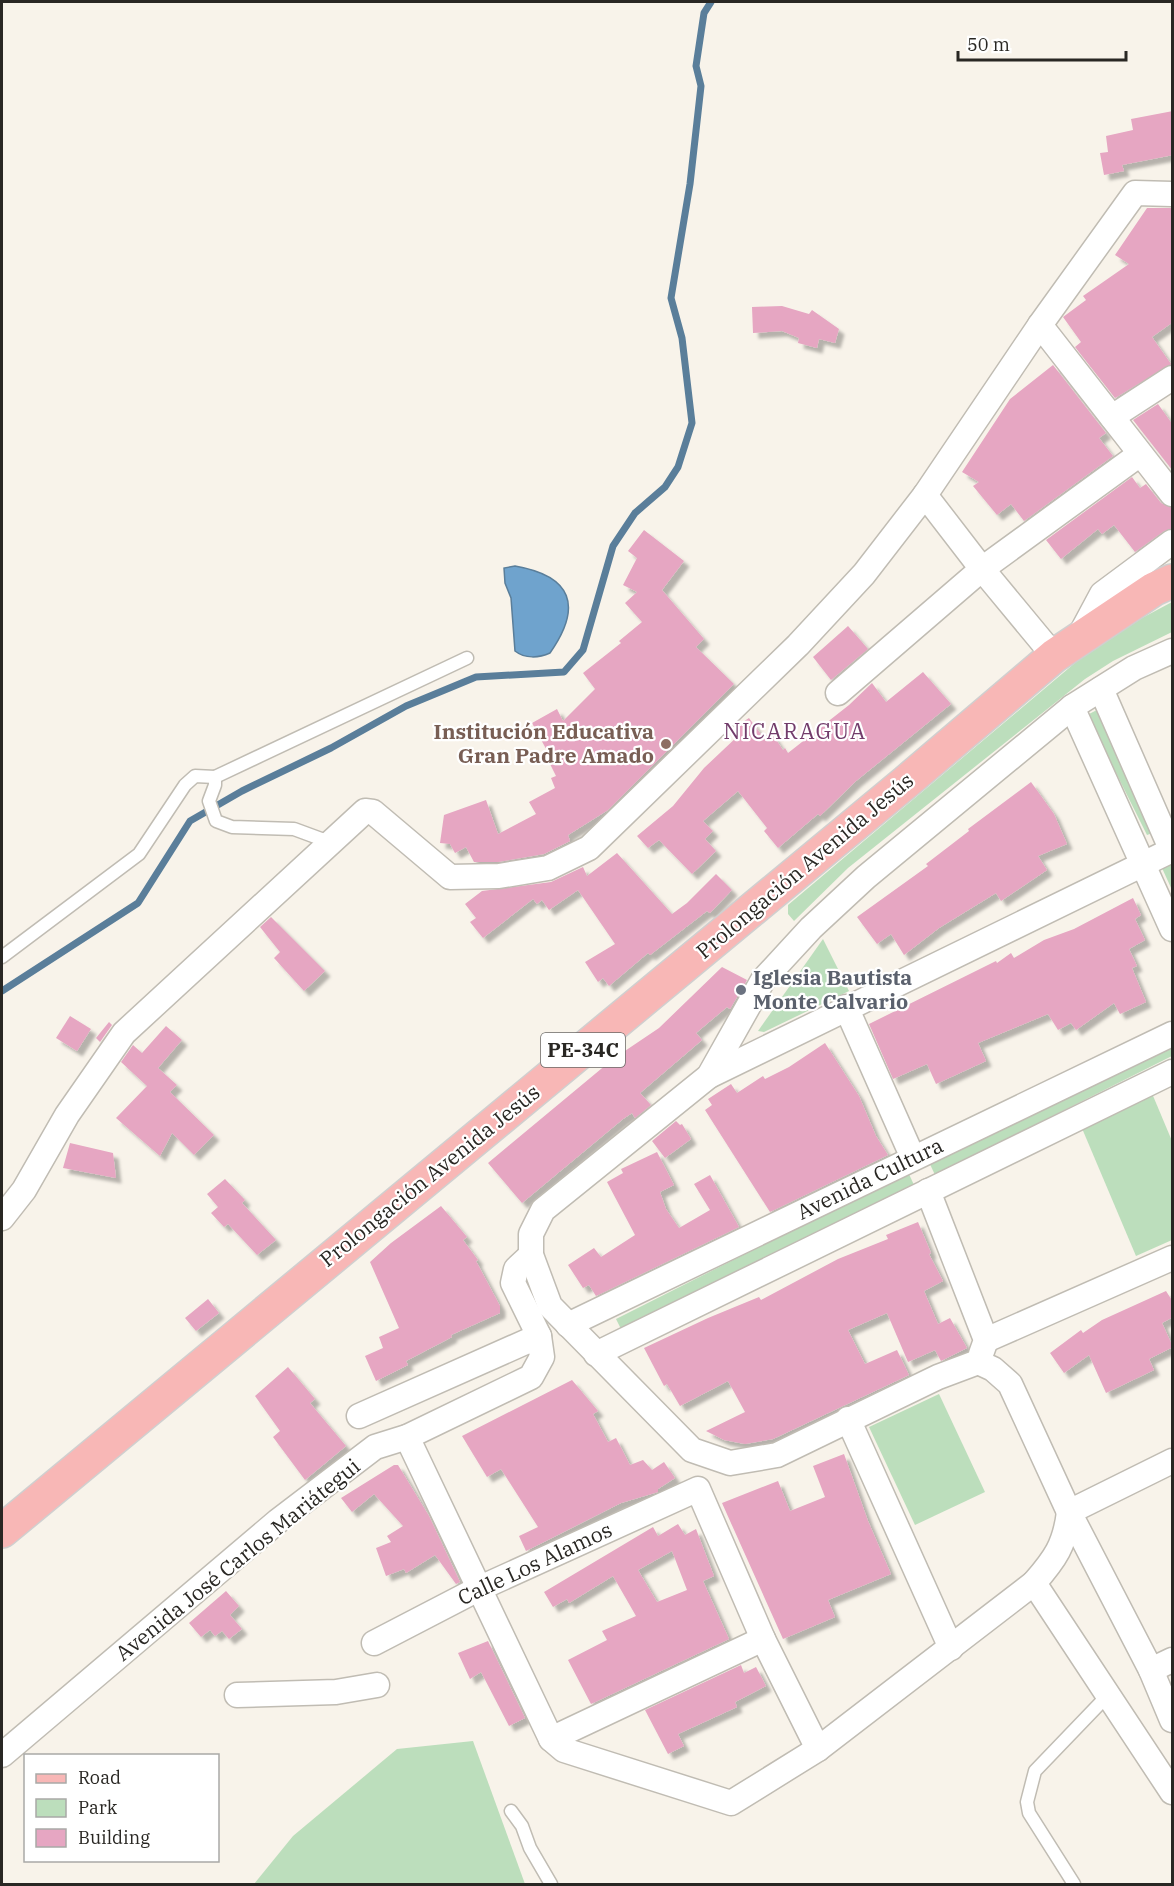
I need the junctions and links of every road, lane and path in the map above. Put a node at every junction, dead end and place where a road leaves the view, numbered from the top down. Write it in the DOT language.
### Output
graph roads {
  1 [pos="1173,194"];
  2 [pos="1040,325"];
  3 [pos="1173,378"];
  4 [pos="1112,417"];
  5 [pos="1140,454"];
  6 [pos="1173,494"];
  7 [pos="925,495"];
  8 [pos="1173,542"];
  9 [pos="982,569"];
  10 [pos="1173,581"];
  11 [pos="1079,637"];
  12 [pos="1173,651"];
  13 [pos="1054,656"];
  14 [pos="467,658"];
  15 [pos="1101,689"];
  16 [pos="838,693"];
  17 [pos="1072,707"];
  18 [pos="215,777"];
  19 [pos="332,843"];
  20 [pos="1172,850"];
  21 [pos="1141,864"];
  22 [pos="1173,929"];
  23 [pos="2,957"];
  24 [pos="846,1007"];
  25 [pos="1173,1034"];
  26 [pos="1173,1072"];
  27 [pos="709,1076"];
  28 [pos="913,1158"];
  29 [pos="928,1191"];
  30 [pos="2,1218"];
  31 [pos="531,1255"];
  32 [pos="1173,1258"];
  33 [pos="568,1325"];
  34 [pos="539,1335"];
  35 [pos="982,1351"];
  36 [pos="596,1353"];
  37 [pos="359,1416"];
  38 [pos="848,1419"];
  39 [pos="407,1437"];
  40 [pos="1173,1461"];
  41 [pos="1069,1512"];
  42 [pos="2,1531"];
  43 [pos="1034,1583"];
  44 [pos="478,1589"];
  45 [pos="763,1639"];
  46 [pos="374,1643"];
  47 [pos="951,1648"];
  48 [pos="1173,1660"];
  49 [pos="1151,1670"];
  50 [pos="377,1685"];
  51 [pos="237,1695"];
  52 [pos="1108,1695"];
  53 [pos="1173,1720"];
  54 [pos="552,1739"];
  55 [pos="818,1749"];
  56 [pos="2,1755"];
  57 [pos="1173,1792"];
  58 [pos="511,1811"];
  59 [pos="551,1884"];
  60 [pos="1074,1884"];
  1 -- 2 [label="street"];
  2 -- 4 [label="street"];
  2 -- 7 [label="street"];
  3 -- 4 [label="street"];
  4 -- 5 [label="street"];
  5 -- 6 [label="street"];
  5 -- 9 [label="street"];
  7 -- 9 [label="street"];
  7 -- 19 [label="street"];
  8 -- 11 [label="street"];
  9 -- 13 [label="street"];
  9 -- 16 [label="street"];
  10 -- 11 [label="main road, Prolongación Avenida Jesús / PE-34C"];
  11 -- 13 [label="main road, Prolongación Avenida Jesús / PE-34C"];
  12 -- 15 [label="street"];
  13 -- 42 [label="main road, Prolongación Avenida Jesús / PE-34C"];
  14 -- 18 [label="lane"];
  15 -- 17 [label="street"];
  15 -- 20 [label="street"];
  17 -- 21 [label="street"];
  17 -- 27 [label="street"];
  18 -- 19 [label="lane"];
  18 -- 23 [label="lane"];
  19 -- 30 [label="street"];
  20 -- 21 [label="street"];
  21 -- 22 [label="street"];
  21 -- 24 [label="street"];
  24 -- 27 [label="street"];
  24 -- 28 [label="street"];
  25 -- 28 [label="street, Avenida Cultura"];
  26 -- 29 [label="street, Avenida Cultura"];
  27 -- 31 [label="street"];
  28 -- 33 [label="street, Avenida Cultura"];
  29 -- 35 [label="street"];
  29 -- 36 [label="street, Avenida Cultura"];
  31 -- 33 [label="street"];
  31 -- 34 [label="street, Avenida José Carlos Mariátegui"];
  32 -- 35 [label="street"];
  33 -- 36 [label="street"];
  34 -- 37 [label="street"];
  34 -- 39 [label="street, Avenida José Carlos Mariátegui"];
  35 -- 38 [label="street"];
  35 -- 41 [label="street"];
  36 -- 38 [label="street"];
  38 -- 47 [label="street"];
  39 -- 44 [label="street"];
  39 -- 56 [label="street, Avenida José Carlos Mariátegui"];
  40 -- 41 [label="street"];
  41 -- 43 [label="street"];
  41 -- 49 [label="street"];
  43 -- 47 [label="street"];
  43 -- 52 [label="street"];
  44 -- 45 [label="street, Calle Los Alamos"];
  44 -- 46 [label="street, Calle Los Alamos"];
  44 -- 54 [label="street"];
  45 -- 54 [label="street"];
  45 -- 55 [label="street"];
  47 -- 55 [label="street"];
  48 -- 49 [label="street"];
  49 -- 53 [label="street"];
  50 -- 51 [label="street"];
  52 -- 57 [label="street"];
  52 -- 60 [label="lane"];
  54 -- 55 [label="street"];
  58 -- 59 [label="lane"];
}
